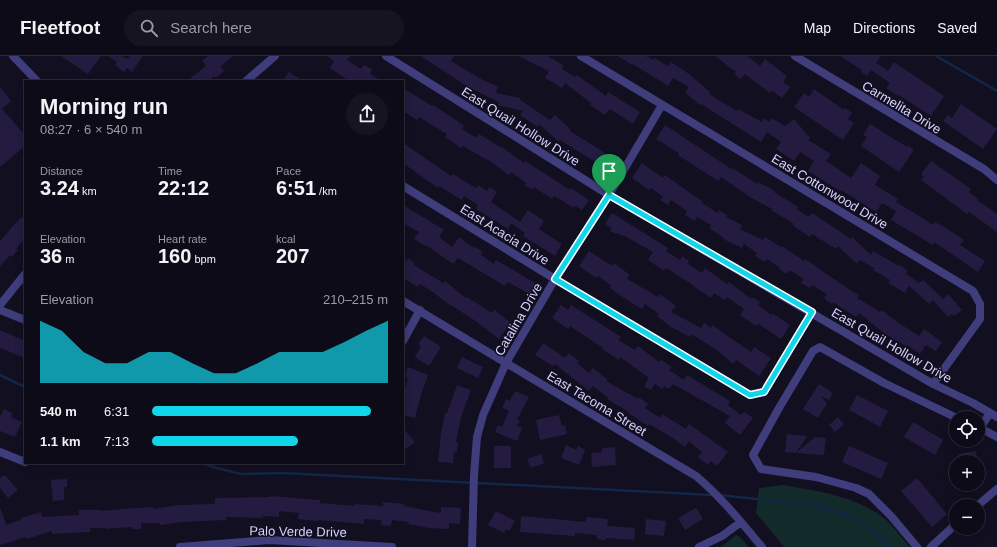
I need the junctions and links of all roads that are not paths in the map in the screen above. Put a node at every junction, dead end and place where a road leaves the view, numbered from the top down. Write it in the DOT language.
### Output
graph roads {
  1 [pos="14,56"];
  2 [pos="275,56"];
  3 [pos="386,56"];
  4 [pos="580,56"];
  5 [pos="795,56"];
  6 [pos="35,80"];
  7 [pos="247,80"];
  8 [pos="662,105"];
  9 [pos="997,180"];
  10 [pos="404,187"];
  11 [pos="609,195"];
  12 [pos="24,275"];
  13 [pos="555,279"];
  14 [pos="404,301"];
  15 [pos="0,305"];
  16 [pos="0,310"];
  17 [pos="420,310"];
  18 [pos="812,312"];
  19 [pos="24,320"];
  20 [pos="404,339"];
  21 [pos="506,364"];
  22 [pos="934,384"];
  23 [pos="949,414"];
  24 [pos="993,415"];
  25 [pos="985,422"];
  26 [pos="985,431"];
  27 [pos="997,437"];
  28 [pos="0,452"];
  29 [pos="24,462"];
  30 [pos="997,489"];
  31 [pos="985,499"];
  32 [pos="742,522"];
  33 [pos="949,530"];
  34 [pos="269,543"];
  35 [pos="180,547"];
  36 [pos="378,547"];
  37 [pos="392,547"];
  38 [pos="472,547"];
  39 [pos="699,547"];
  40 [pos="762,547"];
  41 [pos="917,547"];
  42 [pos="931,547"];
  1 -- 6 [label="street"];
  2 -- 7 [label="street"];
  3 -- 11 [label="street, East Quail Hollow Drive"];
  4 -- 8 [label="street, East Cottonwood Drive"];
  5 -- 9 [label="street, Carmelita Drive"];
  8 -- 11 [label="street, Catalina Drive"];
  8 -- 22 [label="street, East Cottonwood Drive"];
  10 -- 13 [label="street, East Acacia Drive"];
  11 -- 13 [label="street, Catalina Drive"];
  11 -- 18 [label="street, East Quail Hollow Drive"];
  12 -- 15 [label="street"];
  13 -- 18 [label="street, East Acacia Drive"];
  13 -- 21 [label="street, Catalina Drive"];
  14 -- 17 [label="street, East Tacoma Street"];
  16 -- 19 [label="street"];
  17 -- 20 [label="street"];
  17 -- 21 [label="street, East Tacoma Street"];
  18 -- 22 [label="street, East Quail Hollow Drive"];
  21 -- 32 [label="street, East Tacoma Street"];
  21 -- 38 [label="street, Catalina Drive"];
  22 -- 24 [label="street, East Quail Hollow Drive"];
  23 -- 41 [label="street"];
  24 -- 25 [label="street"];
  26 -- 27 [label="street"];
  28 -- 29 [label="street"];
  30 -- 31 [label="street"];
  32 -- 39 [label="street"];
  32 -- 40 [label="street, East Tacoma Street"];
  33 -- 42 [label="street"];
  34 -- 35 [label="street, Palo Verde Drive"];
  34 -- 36 [label="street, Palo Verde Drive"];
  36 -- 37 [label="street, Palo Verde Drive"];
}
